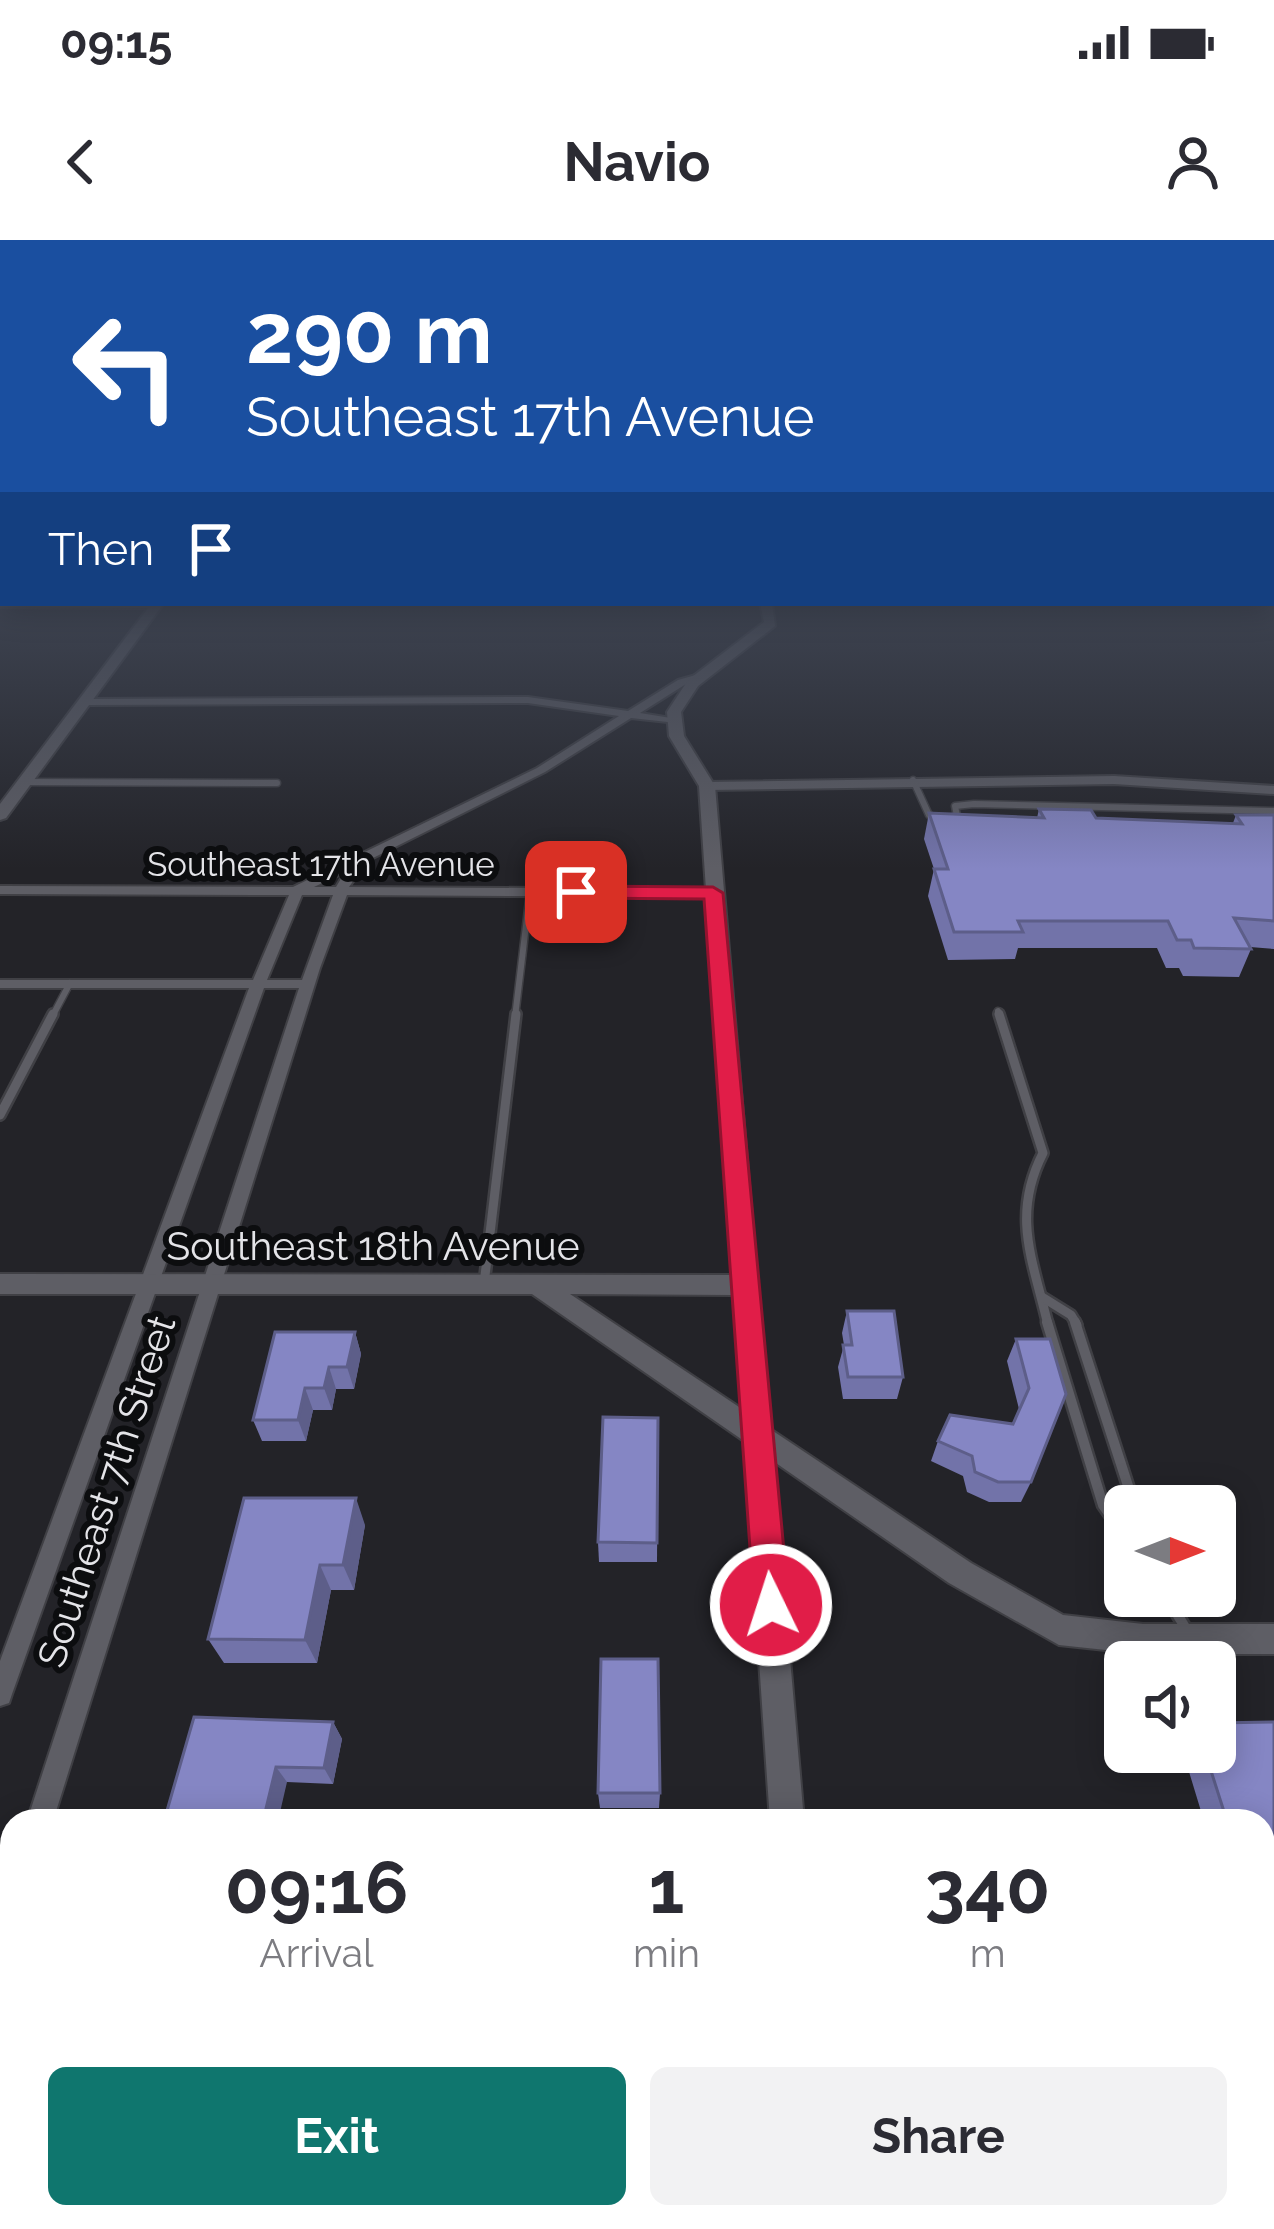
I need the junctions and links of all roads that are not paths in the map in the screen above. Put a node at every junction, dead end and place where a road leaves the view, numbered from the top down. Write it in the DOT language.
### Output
graph roads {
  1 [pos="101,683"];
  2 [pos="681,683"];
  3 [pos="696,683"];
  4 [pos="87,702"];
  5 [pos="630,715"];
  6 [pos="673,722"];
  7 [pos="913,780"];
  8 [pos="25,782"];
  9 [pos="277,784"];
  10 [pos="707,786"];
  11 [pos="1274,790"];
  12 [pos="1274,811"];
  13 [pos="0,814"];
  14 [pos="959,822"];
  15 [pos="973,826"];
  16 [pos="370,851"];
  17 [pos="0,890"];
  18 [pos="298,890"];
  19 [pos="341,891"];
  20 [pos="530,892"];
  21 [pos="713,893"];
  22 [pos="260,982"];
  23 [pos="70,983"];
  24 [pos="0,984"];
  25 [pos="308,984"];
  26 [pos="998,1011"];
  27 [pos="0,1114"];
  28 [pos="0,1284"];
  29 [pos="484,1284"];
  30 [pos="536,1284"];
  31 [pos="148,1285"];
  32 [pos="211,1285"];
  33 [pos="747,1285"];
  34 [pos="1042,1297"];
  35 [pos="759,1432"];
  36 [pos="1128,1485"];
  37 [pos="1104,1506"];
  38 [pos="1179,1617"];
  39 [pos="1192,1639"];
  40 [pos="1274,1639"];
  41 [pos="0,1694"];
  42 [pos="44,1809"];
  43 [pos="787,1809"];
  1 -- 4 [label="street"];
  2 -- 5 [label="street, Southeast 7th Street"];
  3 -- 6 [label="street"];
  4 -- 5 [label="street"];
  4 -- 8 [label="street"];
  5 -- 6 [label="street"];
  5 -- 16 [label="street, Southeast 7th Street"];
  6 -- 10 [label="street"];
  7 -- 10 [label="street"];
  7 -- 11 [label="street"];
  7 -- 14 [label="lane"];
  8 -- 9 [label="lane"];
  8 -- 13 [label="street"];
  10 -- 21 [label="street"];
  12 -- 14 [label="lane"];
  14 -- 15 [label="lane"];
  16 -- 18 [label="street, Southeast 7th Street"];
  16 -- 19 [label="street, Southeast 7th Street"];
  17 -- 18 [label="street, Southeast 17th Avenue"];
  18 -- 19 [label="street, Southeast 17th Avenue"];
  18 -- 22 [label="street, Southeast 7th Street"];
  19 -- 20 [label="street, Southeast 17th Avenue"];
  19 -- 25 [label="street, Southeast 7th Street"];
  20 -- 21 [label="street, Southeast 17th Avenue"];
  20 -- 29 [label="lane"];
  21 -- 33 [label="street"];
  22 -- 23 [label="street"];
  22 -- 25 [label="street"];
  22 -- 31 [label="street, Southeast 7th Street"];
  23 -- 24 [label="street"];
  23 -- 27 [label="lane"];
  25 -- 32 [label="street, Southeast 7th Street"];
  26 -- 34 [label="lane"];
  28 -- 31 [label="street, Southeast 18th Avenue"];
  29 -- 30 [label="street, Southeast 18th Avenue"];
  29 -- 32 [label="street, Southeast 18th Avenue"];
  30 -- 33 [label="street, Southeast 18th Avenue"];
  30 -- 35 [label="street"];
  31 -- 32 [label="street, Southeast 18th Avenue"];
  31 -- 41 [label="street, Southeast 7th Street"];
  32 -- 42 [label="street, Southeast 7th Street"];
  33 -- 35 [label="street"];
  34 -- 36 [label="lane"];
  34 -- 37 [label="lane"];
  35 -- 39 [label="street"];
  35 -- 43 [label="street"];
  38 -- 39 [label="lane"];
  39 -- 40 [label="street"];
}
